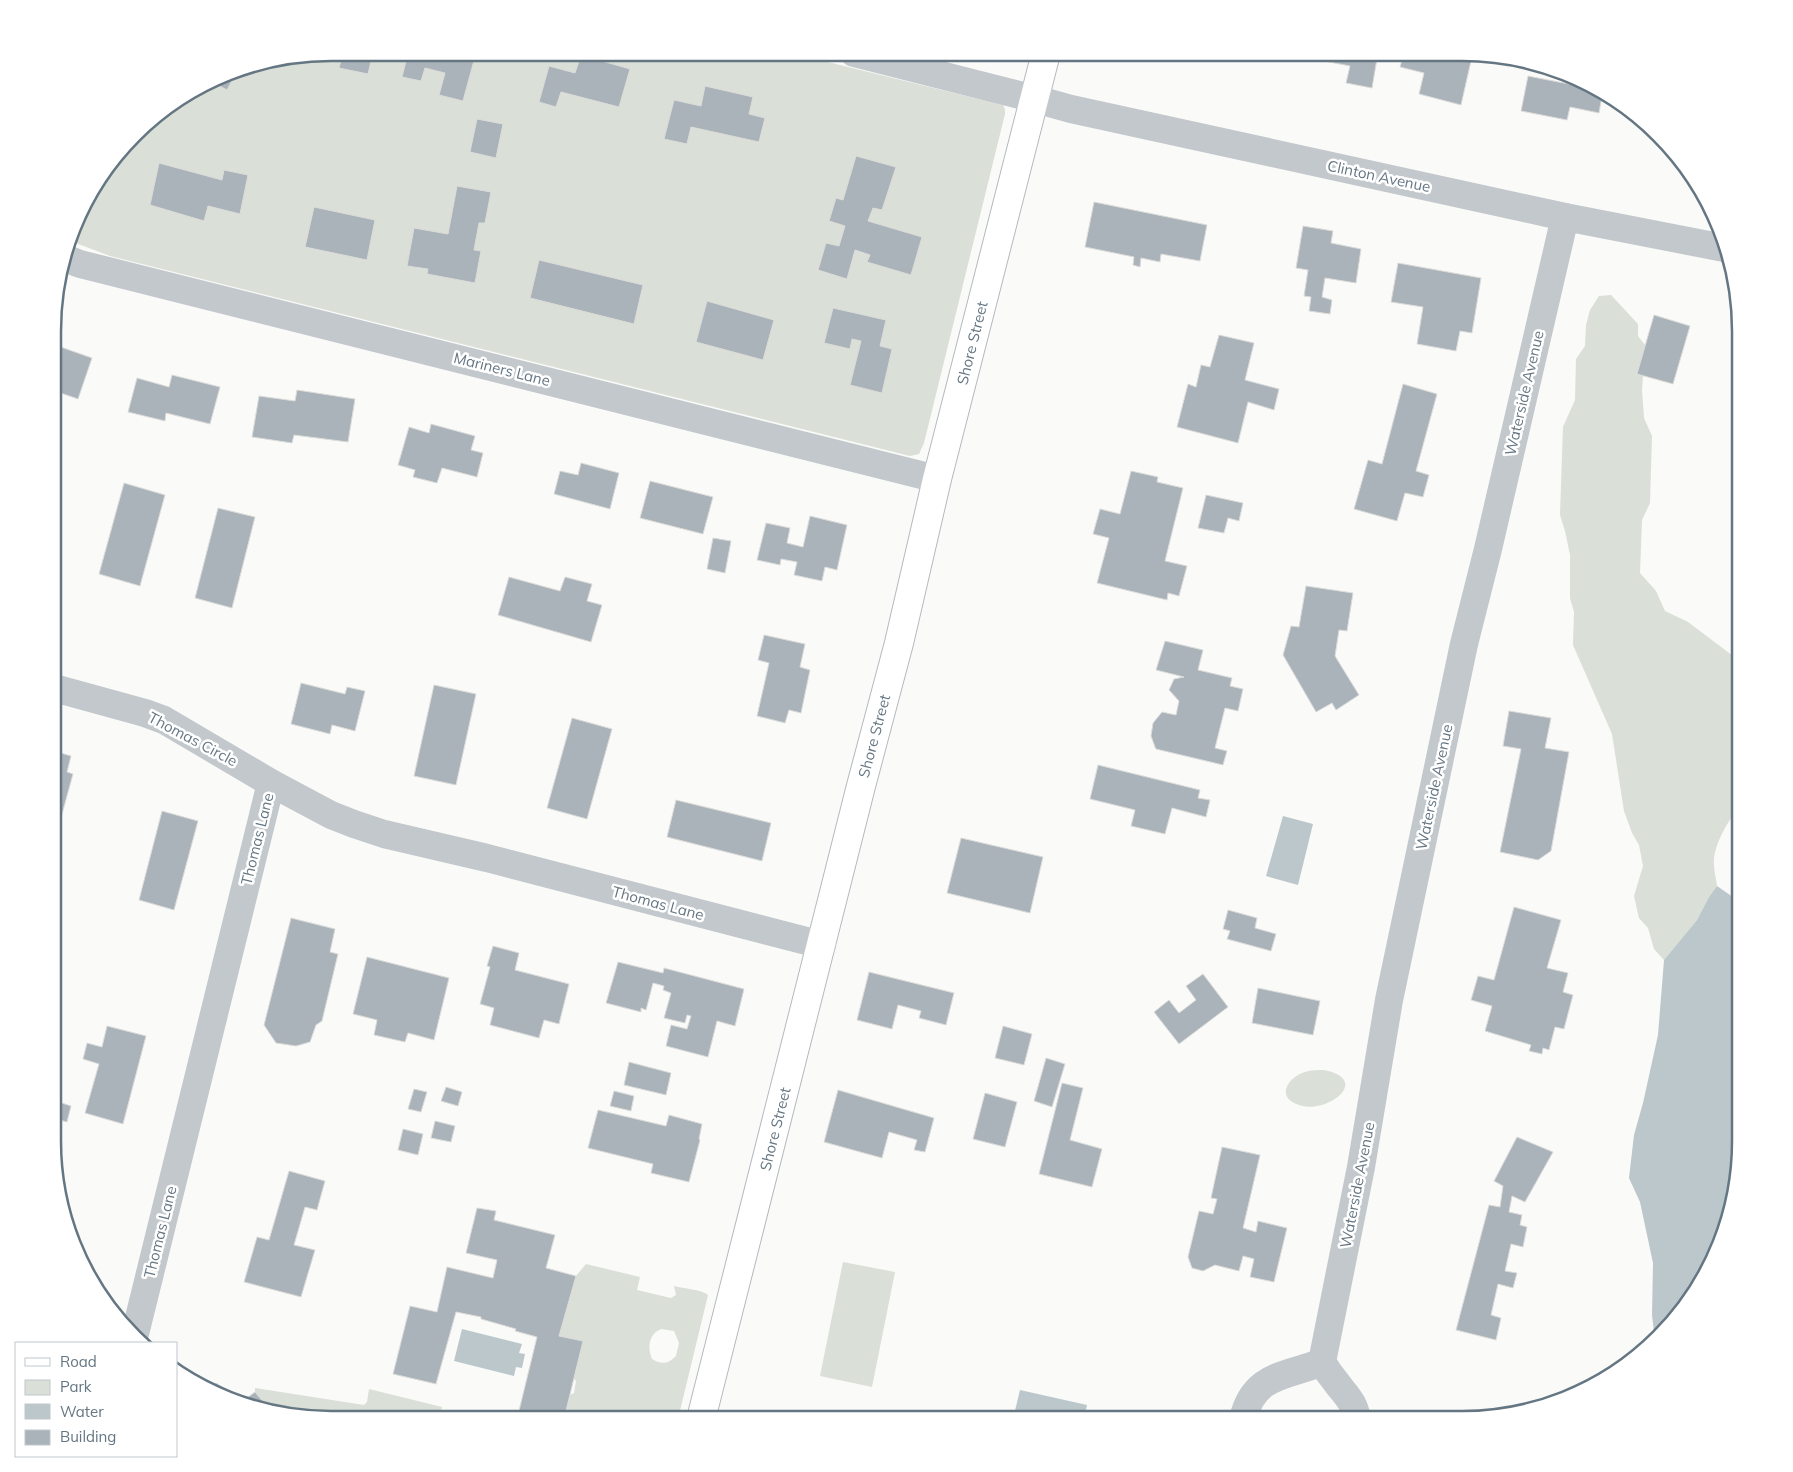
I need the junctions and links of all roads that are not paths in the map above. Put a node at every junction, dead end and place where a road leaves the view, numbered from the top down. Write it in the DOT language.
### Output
graph roads {
  1 [pos="885,61"];
  2 [pos="1044,61"];
  3 [pos="1035,99"];
  4 [pos="1565,217"];
  5 [pos="1718,247"];
  6 [pos="70,260"];
  7 [pos="937,479"];
  8 [pos="61,690"];
  9 [pos="271,783"];
  10 [pos="822,946"];
  11 [pos="136,1328"];
  12 [pos="1322,1362"];
  13 [pos="703,1411"];
  14 [pos="1246,1411"];
  15 [pos="1356,1411"];
  1 -- 3 [label="street"];
  2 -- 3 [label="main road, Shore Street"];
  3 -- 4 [label="street, Clinton Avenue"];
  3 -- 7 [label="main road, Shore Street"];
  4 -- 5 [label="street, Clinton Avenue"];
  4 -- 12 [label="street, Waterside Avenue"];
  6 -- 7 [label="street, Mariners Lane"];
  7 -- 10 [label="main road, Shore Street"];
  8 -- 9 [label="street, Thomas Circle"];
  9 -- 10 [label="street, Thomas Lane"];
  9 -- 11 [label="street, Thomas Lane"];
  10 -- 13 [label="main road, Shore Street"];
  12 -- 14 [label="street"];
  12 -- 15 [label="street"];
}
